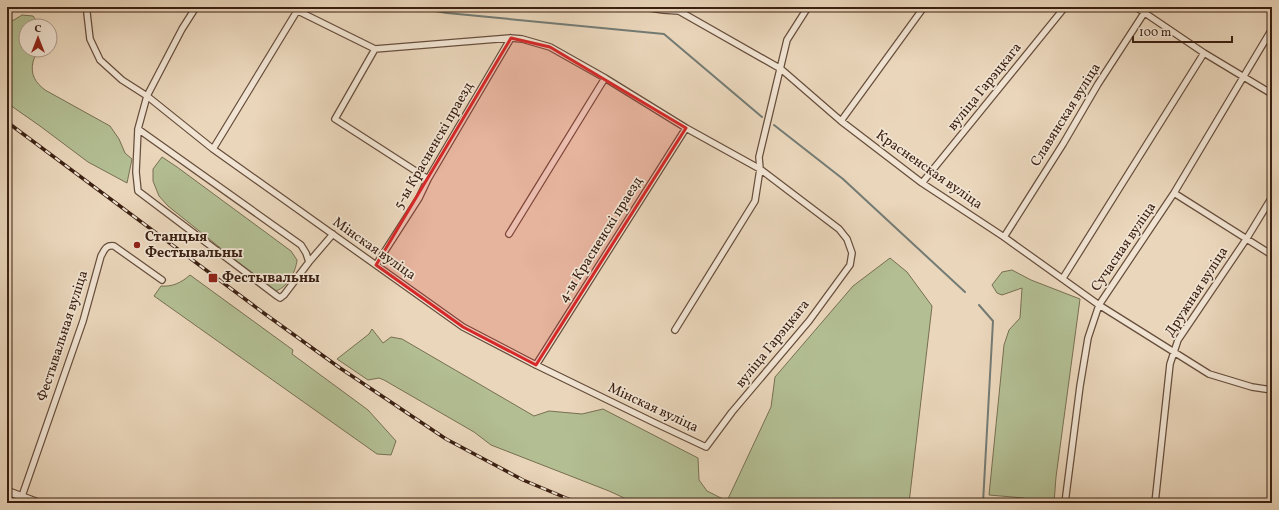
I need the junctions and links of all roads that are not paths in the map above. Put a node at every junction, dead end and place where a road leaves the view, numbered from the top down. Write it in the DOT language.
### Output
graph roads {
  1 [pos="88,7"];
  2 [pos="196,7"];
  3 [pos="290,7"];
  4 [pos="644,7"];
  5 [pos="808,7"];
  6 [pos="924,7"];
  7 [pos="1065,7"];
  8 [pos="1136,7"];
  9 [pos="680,9"];
  10 [pos="1146,10"];
  11 [pos="297,11"];
  12 [pos="1272,29"];
  13 [pos="511,38"];
  14 [pos="375,49"];
  15 [pos="1204,53"];
  16 [pos="781,69"];
  17 [pos="1244,77"];
  18 [pos="605,78"];
  19 [pos="1272,94"];
  20 [pos="147,96"];
  21 [pos="841,121"];
  22 [pos="686,128"];
  23 [pos="138,130"];
  24 [pos="213,149"];
  25 [pos="760,169"];
  26 [pos="428,179"];
  27 [pos="922,183"];
  28 [pos="1174,193"];
  29 [pos="1272,197"];
  30 [pos="333,234"];
  31 [pos="509,234"];
  32 [pos="1004,237"];
  33 [pos="1247,238"];
  34 [pos="1272,255"];
  35 [pos="309,262"];
  36 [pos="376,264"];
  37 [pos="1062,278"];
  38 [pos="162,280"];
  39 [pos="1099,305"];
  40 [pos="675,330"];
  41 [pos="1173,351"];
  42 [pos="536,365"];
  43 [pos="1272,390"];
  44 [pos="706,447"];
  45 [pos="7,491"];
  46 [pos="22,496"];
  47 [pos="37,503"];
  48 [pos="1065,503"];
  49 [pos="1155,503"];
  1 -- 20 [label="street, Мінская вуліца"];
  2 -- 20 [label="street"];
  3 -- 11 [label="street"];
  4 -- 9 [label="street, Красненская вуліца"];
  5 -- 16 [label="street"];
  6 -- 21 [label="street"];
  7 -- 27 [label="street, вуліца Гарэцкага"];
  8 -- 10 [label="street"];
  9 -- 16 [label="street, Красненская вуліца"];
  10 -- 15 [label="street"];
  10 -- 32 [label="street, Славянская вуліца"];
  11 -- 14 [label="street"];
  11 -- 24 [label="street"];
  12 -- 17 [label="street, Сучасная вуліца"];
  13 -- 14 [label="street"];
  13 -- 18 [label="street"];
  13 -- 26 [label="street, 5-ы Красненскі праезд"];
  14 -- 26 [label="street"];
  15 -- 17 [label="street"];
  15 -- 37 [label="street"];
  16 -- 21 [label="street, Красненская вуліца"];
  16 -- 25 [label="street"];
  17 -- 19 [label="street"];
  17 -- 28 [label="street, Сучасная вуліца"];
  18 -- 22 [label="street"];
  18 -- 31 [label="street"];
  20 -- 23 [label="street"];
  20 -- 24 [label="street, Мінская вуліца"];
  21 -- 27 [label="street, Красненская вуліца"];
  22 -- 25 [label="street"];
  22 -- 42 [label="street, 4-ы Красненскі праезд"];
  23 -- 35 [label="street"];
  23 -- 35 [label="street"];
  24 -- 30 [label="street, Мінская вуліца"];
  25 -- 40 [label="street"];
  25 -- 44 [label="street, вуліца Гарэцкага"];
  26 -- 36 [label="street, 5-ы Красненскі праезд"];
  27 -- 32 [label="street, Красненская вуліца"];
  28 -- 33 [label="street"];
  28 -- 39 [label="street, Сучасная вуліца"];
  29 -- 33 [label="street, Дружная вуліца"];
  30 -- 35 [label="street"];
  30 -- 36 [label="street, Мінская вуліца"];
  32 -- 37 [label="street, Красненская вуліца"];
  33 -- 34 [label="street"];
  33 -- 41 [label="street, Дружная вуліца"];
  36 -- 42 [label="street, Мінская вуліца"];
  37 -- 39 [label="street, Красненская вуліца"];
  38 -- 46 [label="street, Фестывальная вуліца"];
  39 -- 41 [label="street, Красненская вуліца"];
  39 -- 48 [label="street, Сучасная вуліца"];
  41 -- 43 [label="street, Красненская вуліца"];
  41 -- 49 [label="street, Дружная вуліца"];
  42 -- 44 [label="street, Мінская вуліца"];
  45 -- 46 [label="street"];
  46 -- 47 [label="street"];
}
